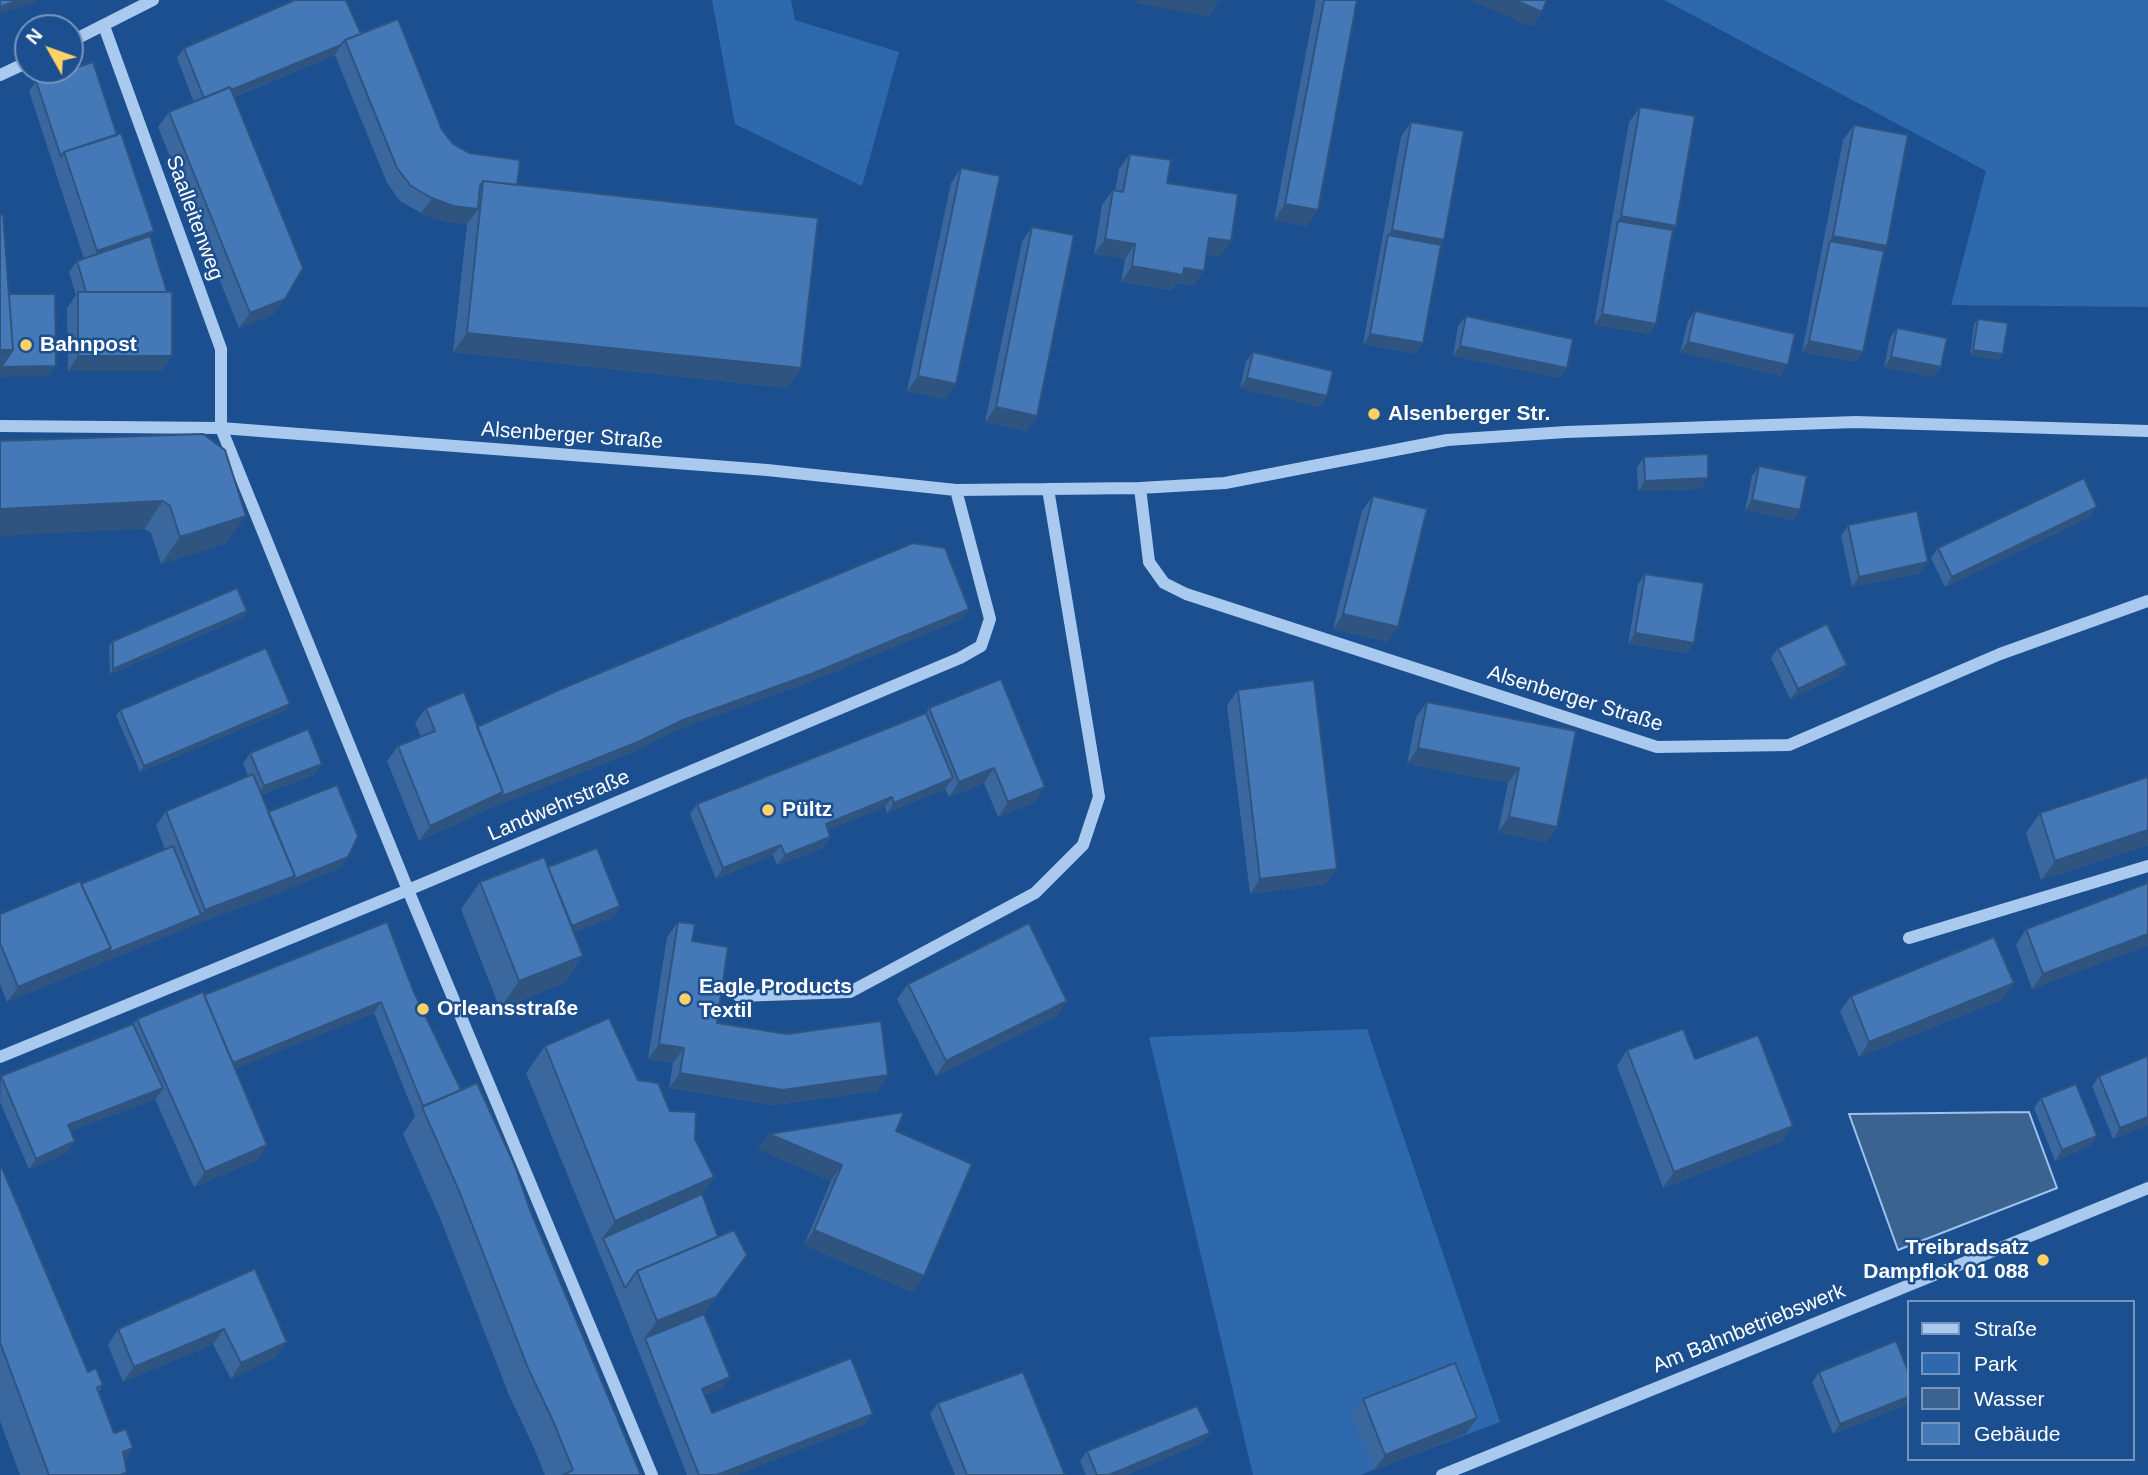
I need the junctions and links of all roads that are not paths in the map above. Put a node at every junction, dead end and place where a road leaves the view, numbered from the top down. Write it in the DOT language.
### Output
graph roads {
  1 [pos="153,0"];
  2 [pos="104,26"];
  3 [pos="84,35"];
  4 [pos="0,426"];
  5 [pos="221,428"];
  6 [pos="2148,431"];
  7 [pos="1140,488"];
  8 [pos="1048,489"];
  9 [pos="956,490"];
  10 [pos="2148,601"];
  11 [pos="2148,866"];
  12 [pos="408,890"];
  13 [pos="1909,937"];
  14 [pos="739,996"];
  15 [pos="0,1057"];
  16 [pos="2148,1188"];
  17 [pos="652,1475"];
  18 [pos="1442,1475"];
  1 -- 2 [label="street"];
  2 -- 3 [label="street"];
  2 -- 5 [label="street, Saalleitenweg"];
  4 -- 5 [label="street, Alsenberger Straße"];
  5 -- 9 [label="street, Alsenberger Straße"];
  5 -- 12 [label="street"];
  6 -- 7 [label="street, Alsenberger Straße"];
  7 -- 8 [label="street, Alsenberger Straße"];
  7 -- 10 [label="street, Alsenberger Straße"];
  8 -- 9 [label="street, Alsenberger Straße"];
  8 -- 14 [label="street"];
  9 -- 12 [label="street, Landwehrstraße"];
  11 -- 13 [label="street"];
  12 -- 15 [label="street, Landwehrstraße"];
  12 -- 17 [label="street"];
  16 -- 18 [label="street, Am Bahnbetriebswerk"];
}
